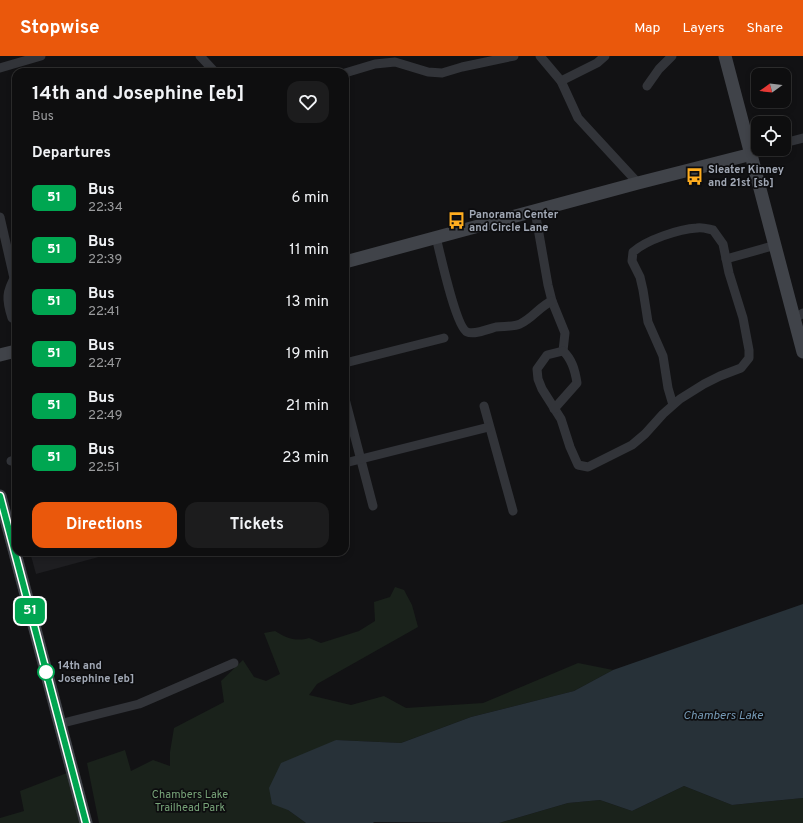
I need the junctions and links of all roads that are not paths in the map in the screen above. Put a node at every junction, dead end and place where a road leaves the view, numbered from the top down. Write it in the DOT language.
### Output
graph roads {
  1 [pos="41,56"];
  2 [pos="200,56"];
  3 [pos="514,56"];
  4 [pos="540,56"];
  5 [pos="605,56"];
  6 [pos="672,56"];
  7 [pos="725,56"];
  8 [pos="0,68"];
  9 [pos="210,68"];
  10 [pos="349,72"];
  11 [pos="560,81"];
  12 [pos="647,86"];
  13 [pos="751,134"];
  14 [pos="803,138"];
  15 [pos="791,141"];
  16 [pos="751,154"];
  17 [pos="758,156"];
  18 [pos="638,183"];
  19 [pos="535,210"];
  20 [pos="0,217"];
  21 [pos="436,237"];
  22 [pos="776,245"];
  23 [pos="726,259"];
  24 [pos="349,261"];
  25 [pos="12,264"];
  26 [pos="12,282"];
  27 [pos="552,301"];
  28 [pos="799,316"];
  29 [pos="12,318"];
  30 [pos="444,338"];
  31 [pos="563,351"];
  32 [pos="12,352"];
  33 [pos="803,352"];
  34 [pos="0,355"];
  35 [pos="349,361"];
  36 [pos="673,405"];
  37 [pos="484,406"];
  38 [pos="554,409"];
  39 [pos="349,414"];
  40 [pos="489,427"];
  41 [pos="361,459"];
  42 [pos="349,462"];
  43 [pos="0,496"];
  44 [pos="373,506"];
  45 [pos="513,511"];
  46 [pos="12,542"];
  47 [pos="16,556"];
  48 [pos="234,663"];
  49 [pos="59,724"];
  50 [pos="86,823"];
  1 -- 8 [label="street"];
  2 -- 9 [label="street"];
  3 -- 10 [label="street"];
  4 -- 11 [label="street"];
  5 -- 11 [label="street"];
  6 -- 12 [label="street"];
  7 -- 13 [label="street"];
  11 -- 18 [label="street"];
  14 -- 15 [label="street"];
  16 -- 18 [label="street"];
  17 -- 22 [label="street"];
  18 -- 19 [label="street"];
  19 -- 21 [label="street"];
  19 -- 27 [label="street"];
  20 -- 25 [label="street"];
  21 -- 24 [label="street"];
  21 -- 27 [label="street"];
  22 -- 23 [label="street"];
  22 -- 28 [label="street"];
  23 -- 36 [label="street"];
  23 -- 36 [label="street"];
  26 -- 29 [label="street"];
  27 -- 31 [label="street"];
  28 -- 33 [label="street"];
  30 -- 35 [label="street"];
  31 -- 38 [label="street"];
  31 -- 38 [label="street"];
  32 -- 34 [label="street"];
  36 -- 38 [label="street"];
  37 -- 40 [label="street"];
  39 -- 41 [label="street"];
  40 -- 41 [label="street"];
  40 -- 45 [label="street"];
  41 -- 42 [label="street"];
  41 -- 44 [label="street"];
  43 -- 46 [label="street"];
  47 -- 49 [label="street"];
  48 -- 49 [label="street"];
  49 -- 50 [label="street"];
}
